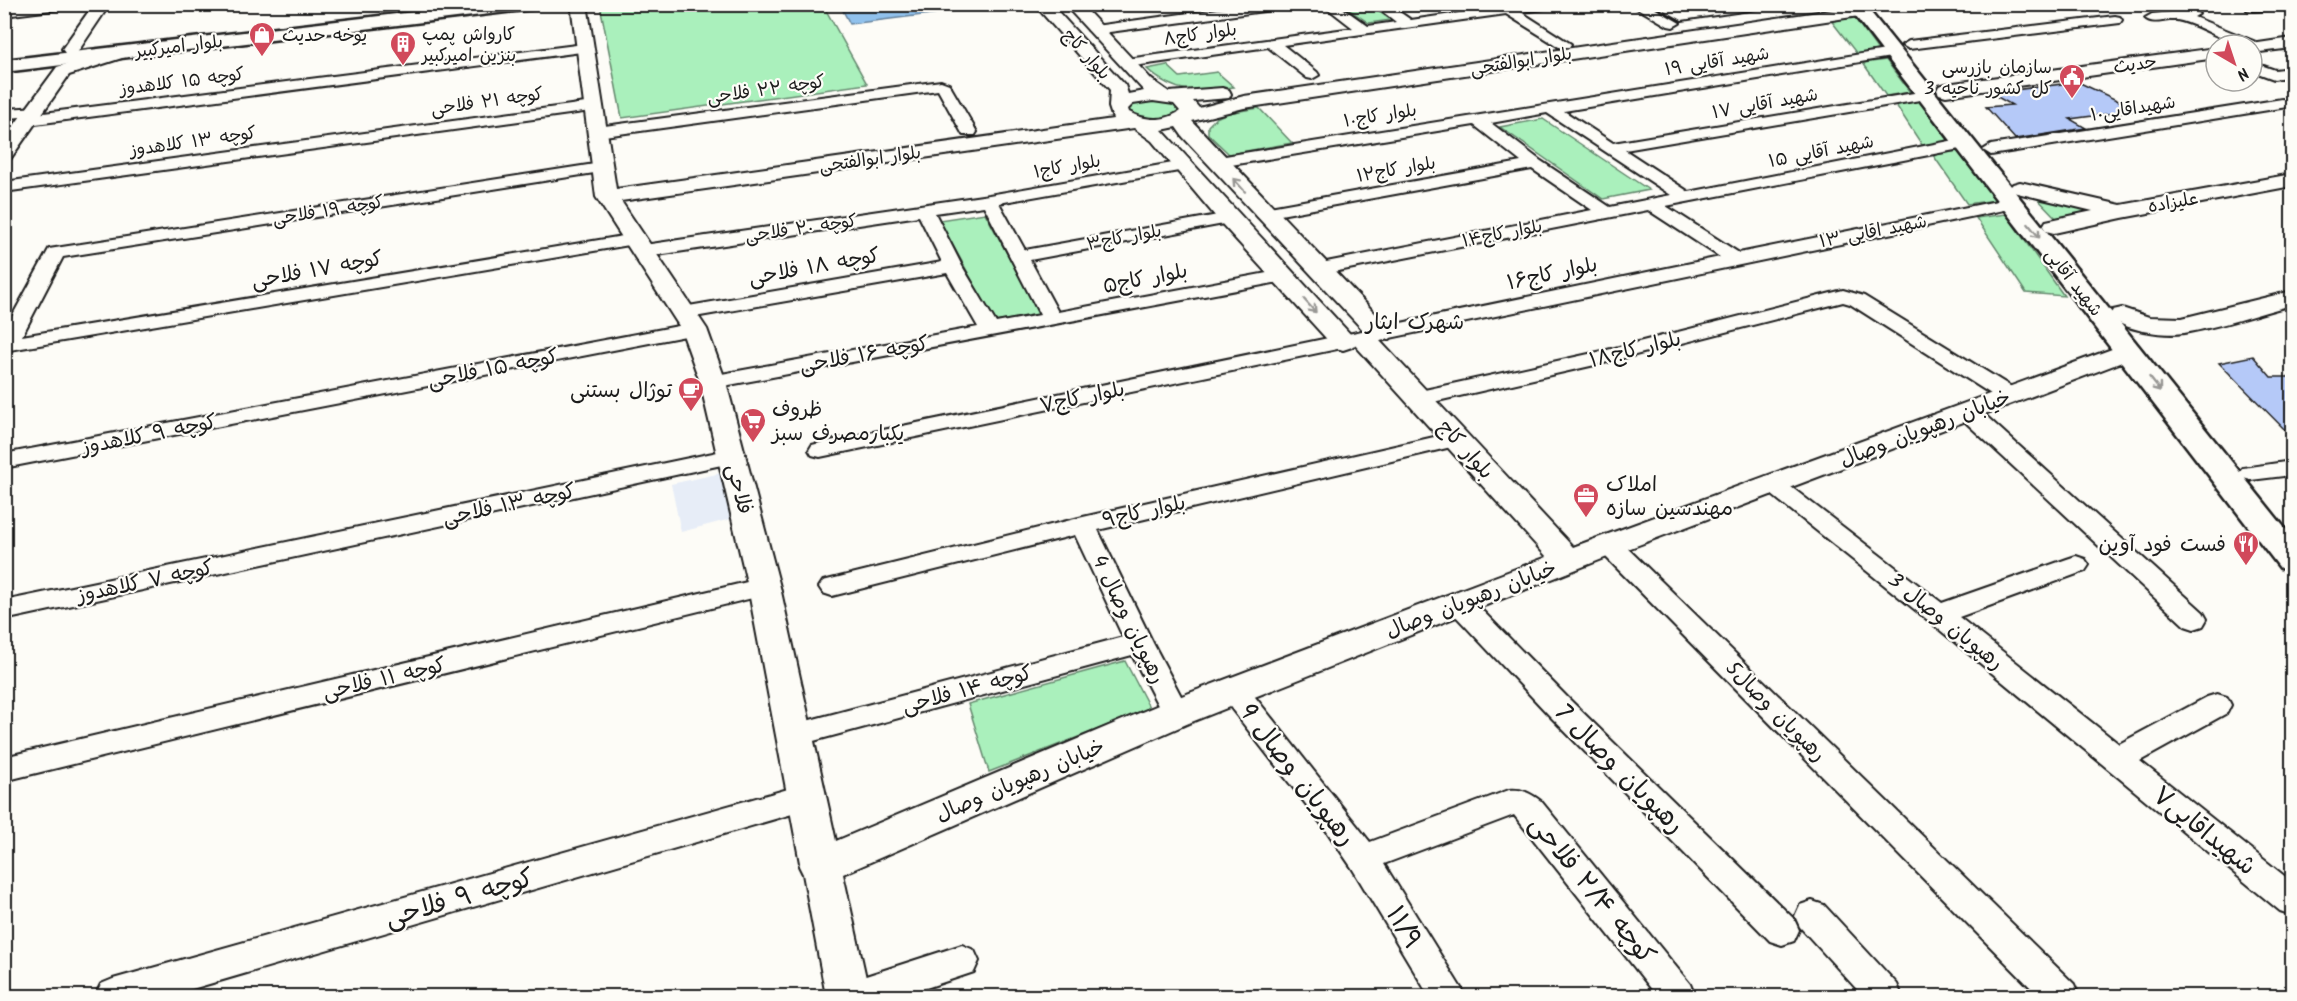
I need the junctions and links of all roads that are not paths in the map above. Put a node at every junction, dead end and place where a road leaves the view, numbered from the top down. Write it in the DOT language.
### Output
graph roads {
  1 [pos="68,4"];
  2 [pos="102,4"];
  3 [pos="459,4"];
  4 [pos="532,4"];
  5 [pos="579,4"];
  6 [pos="1042,4"];
  7 [pos="1072,4"];
  8 [pos="1286,4"];
  9 [pos="1328,4"];
  10 [pos="1379,4"];
  11 [pos="1552,4"];
  12 [pos="1636,4"];
  13 [pos="1659,4"];
  14 [pos="1763,4"];
  15 [pos="2272,4"];
  16 [pos="1857,6"];
  17 [pos="2252,7"];
  18 [pos="2201,8"];
  19 [pos="1508,10"];
  20 [pos="4,12"];
  21 [pos="2176,15"];
  22 [pos="2152,18"];
  23 [pos="2115,20"];
  24 [pos="1407,23"];
  25 [pos="1364,29"];
  26 [pos="1095,30"];
  27 [pos="1686,30"];
  28 [pos="2221,33"];
  29 [pos="1271,43"];
  30 [pos="2292,43"];
  31 [pos="1564,44"];
  32 [pos="2264,45"];
  33 [pos="584,48"];
  34 [pos="71,49"];
  35 [pos="1901,49"];
  36 [pos="2204,55"];
  37 [pos="4,57"];
  38 [pos="1127,63"];
  39 [pos="4,66"];
  40 [pos="56,66"];
  41 [pos="1456,66"];
  42 [pos="2264,71"];
  43 [pos="2292,72"];
  44 [pos="1312,75"];
  45 [pos="1146,84"];
  46 [pos="1936,93"];
  47 [pos="1167,96"];
  48 [pos="1241,98"];
  49 [pos="2282,104"];
  50 [pos="1548,107"];
  51 [pos="4,114"];
  52 [pos="31,115"];
  53 [pos="1132,115"];
  54 [pos="595,119"];
  55 [pos="1476,119"];
  56 [pos="1091,120"];
  57 [pos="1185,123"];
  58 [pos="969,132"];
  59 [pos="387,135"];
  60 [pos="1965,144"];
  61 [pos="1611,148"];
  62 [pos="1991,150"];
  63 [pos="873,152"];
  64 [pos="4,154"];
  65 [pos="1219,162"];
  66 [pos="1535,164"];
  67 [pos="1184,166"];
  68 [pos="2292,180"];
  69 [pos="604,183"];
  70 [pos="4,187"];
  71 [pos="2016,196"];
  72 [pos="1685,197"];
  73 [pos="989,200"];
  74 [pos="1651,204"];
  75 [pos="957,205"];
  76 [pos="925,210"];
  77 [pos="2122,211"];
  78 [pos="1264,213"];
  79 [pos="1607,213"];
  80 [pos="1229,218"];
  81 [pos="2054,226"];
  82 [pos="1290,239"];
  83 [pos="640,245"];
  84 [pos="1254,246"];
  85 [pos="1019,257"];
  86 [pos="1734,258"];
  87 [pos="953,266"];
  88 [pos="1318,269"];
  89 [pos="1283,276"];
  90 [pos="2292,298"];
  91 [pos="2122,315"];
  92 [pos="1053,320"];
  93 [pos="688,321"];
  94 [pos="1016,326"];
  95 [pos="2182,326"];
  96 [pos="990,330"];
  97 [pos="1362,338"];
  98 [pos="7,345"];
  99 [pos="2140,350"];
  100 [pos="713,381"];
  101 [pos="2010,396"];
  102 [pos="1420,398"];
  103 [pos="293,406"];
  104 [pos="1968,412"];
  105 [pos="1456,439"];
  106 [pos="820,450"];
  107 [pos="732,456"];
  108 [pos="4,461"];
  109 [pos="2292,468"];
  110 [pos="2251,473"];
  111 [pos="1774,485"];
  112 [pos="1083,525"];
  113 [pos="2292,525"];
  114 [pos="1609,545"];
  115 [pos="286,551"];
  116 [pos="2292,560"];
  117 [pos="1568,561"];
  118 [pos="2076,565"];
  119 [pos="832,587"];
  120 [pos="764,588"];
  121 [pos="1460,604"];
  122 [pos="4,611"];
  123 [pos="1938,614"];
  124 [pos="2194,619"];
  125 [pos="1139,643"];
  126 [pos="1234,691"];
  127 [pos="2217,705"];
  128 [pos="1176,713"];
  129 [pos="795,735"];
  130 [pos="2118,759"];
  131 [pos="4,769"];
  132 [pos="806,797"];
  133 [pos="1363,858"];
  134 [pos="819,866"];
  135 [pos="2292,901"];
  136 [pos="1812,916"];
  137 [pos="1782,930"];
  138 [pos="962,962"];
  139 [pos="113,996"];
  140 [pos="848,996"];
  141 [pos="853,996"];
  142 [pos="1448,996"];
  143 [pos="1678,996"];
  144 [pos="1885,996"];
  145 [pos="2062,996"];
  1 -- 20 [label="street"];
  2 -- 34 [label="street"];
  3 -- 34 [label="main road, بلوار امیرکبیر"];
  4 -- 40 [label="main road, بلوار امیرکبیر"];
  5 -- 33 [label="street, فلاحی"];
  6 -- 53 [label="street, بلوار کاج"];
  7 -- 26 [label="street, بلوار کاج"];
  8 -- 26 [label="street"];
  9 -- 25 [label="street"];
  10 -- 24 [label="street"];
  11 -- 19 [label="street, بلوار کاج۸"];
  12 -- 27 [label="street"];
  13 -- 14 [label="street"];
  15 -- 17 [label="street"];
  16 -- 27 [label="street, بلوار ابوالفتحی"];
  16 -- 35 [label="main road, شهید آقایی"];
  18 -- 21 [label="street"];
  19 -- 24 [label="street, بلوار کاج۸"];
  19 -- 31 [label="street"];
  21 -- 22 [label="street"];
  21 -- 28 [label="street"];
  23 -- 35 [label="street, شهید آقایی ۱۹"];
  24 -- 25 [label="street, بلوار کاج۸"];
  25 -- 29 [label="street, بلوار کاج۸"];
  26 -- 38 [label="street, بلوار کاج"];
  27 -- 31 [label="street, بلوار ابوالفتحی"];
  27 -- 41 [label="street, بلوار ابوالفتحی"];
  29 -- 38 [label="street, بلوار کاج۸"];
  29 -- 44 [label="street"];
  30 -- 32 [label="street"];
  31 -- 41 [label="street, بلوار ابوالفتحی"];
  33 -- 52 [label="street, کوچه ۱۵ کلاهدوز"];
  33 -- 54 [label="street, فلاحی"];
  34 -- 37 [label="main road, بلوار امیرکبیر"];
  35 -- 46 [label="main road, شهید آقایی"];
  35 -- 50 [label="street, شهید آقایی ۱۹"];
  36 -- 46 [label="street, حدیث"];
  38 -- 45 [label="street, بلوار کاج"];
  39 -- 40 [label="main road, بلوار امیرکبیر"];
  40 -- 52 [label="street"];
  41 -- 48 [label="street, بلوار ابوالفتحی"];
  42 -- 43 [label="street"];
  45 -- 47 [label="street, بلوار کاج"];
  45 -- 53 [label="street"];
  46 -- 60 [label="main road, شهید آقایی"];
  46 -- 61 [label="street, شهید آقایی ۱۷"];
  46 -- 62 [label="main road, شهید آقایی"];
  47 -- 48 [label="street, بلوار ابوالفتحی"];
  47 -- 53 [label="street, بلوار ابوالفتحی"];
  47 -- 57 [label="street, بلوار کاج"];
  48 -- 57 [label="street, بلوار ابوالفتحی"];
  49 -- 62 [label="street, شهیداقایی۱۰"];
  50 -- 55 [label="street, بلوار کاج۱۰"];
  50 -- 61 [label="street"];
  51 -- 52 [label="street, کوچه ۱۵ کلاهدوز"];
  52 -- 64 [label="street"];
  53 -- 56 [label="street, بلوار ابوالفتحی"];
  53 -- 57 [label="street, بلوار ابوالفتحی"];
  53 -- 67 [label="street, بلوار کاج"];
  54 -- 58 [label="street, کوچه ۲۲ فلاحی"];
  54 -- 59 [label="street, کوچه ۲۱ فلاحی"];
  54 -- 69 [label="street, فلاحی"];
  55 -- 65 [label="street, بلوار کاج۱۰"];
  55 -- 66 [label="street"];
  56 -- 58 [label="street, بلوار ابوالفتحی"];
  56 -- 63 [label="street, بلوار ابوالفتحی"];
  57 -- 65 [label="street, بلوار کاج"];
  58 -- 63 [label="street, بلوار ابوالفتحی"];
  59 -- 70 [label="street, کوچه ۱۳ کلاهدوز"];
  60 -- 71 [label="main road, شهید آقایی"];
  60 -- 72 [label="street, شهید آقایی ۱۵"];
  61 -- 72 [label="street"];
  62 -- 71 [label="main road, شهید آقایی"];
  63 -- 69 [label="street, بلوار ابوالفتحی"];
  78 -- 65 [label="street, بلوار کاج, one-way"];
  66 -- 78 [label="street, بلوار کاج۱۲"];
  66 -- 79 [label="street"];
  67 -- 73 [label="street, بلوار کاج۱"];
  67 -- 80 [label="street, بلوار کاج"];
  68 -- 77 [label="street, علیزاده"];
  69 -- 83 [label="street, فلاحی"];
  69 -- 98 [label="street, کوچه ۱۹ فلاحی"];
  71 -- 77 [label="street"];
  71 -- 81 [label="main road, شهید آقایی"];
  71 -- 86 [label="street, شهید اقایی ۱۳"];
  71 -- 99 [label="main road, شهید آقایی, one-way"];
  72 -- 74 [label="street, بلوار کاج۱۴"];
  73 -- 75 [label="street, بلوار کاج۱"];
  73 -- 85 [label="street"];
  74 -- 79 [label="street, بلوار کاج۱۴"];
  74 -- 86 [label="street"];
  75 -- 76 [label="street, کوچه ۲۰ فلاحی"];
  76 -- 83 [label="street, کوچه ۲۰ فلاحی"];
  76 -- 87 [label="street"];
  77 -- 81 [label="street, علیزاده"];
  78 -- 82 [label="street, بلوار کاج"];
  79 -- 88 [label="street, بلوار کاج۱۴"];
  80 -- 84 [label="street, بلوار کاج"];
  80 -- 85 [label="street, بلوار کاج۳"];
  81 -- 91 [label="main road, شهید آقایی"];
  82 -- 84 [label="street"];
  82 -- 88 [label="street, بلوار کاج"];
  83 -- 93 [label="street, فلاحی"];
  83 -- 98 [label="street, کوچه ۱۷ فلاحی"];
  84 -- 89 [label="street, بلوار کاج"];
  85 -- 92 [label="street"];
  86 -- 97 [label="street, بلوار کاج۱۶"];
  87 -- 93 [label="street, کوچه ۱۸ فلاحی"];
  87 -- 96 [label="street"];
  88 -- 97 [label="street, بلوار کاج"];
  89 -- 92 [label="street, بلوار کاج۵"];
  89 -- 97 [label="street, بلوار کاج, one-way"];
  90 -- 95 [label="street"];
  91 -- 95 [label="street"];
  91 -- 99 [label="main road, شهید آقایی"];
  92 -- 94 [label="street, بلوار کاج۵"];
  93 -- 100 [label="street, فلاحی"];
  93 -- 103 [label="street, کوچه ۱۵ فلاحی"];
  94 -- 96 [label="street, کوچه ۱۶ فلاحی"];
  95 -- 99 [label="street, خیابان رهپویان وصال"];
  96 -- 100 [label="street, کوچه ۱۶ فلاحی"];
  97 -- 102 [label="street, بلوار کاج"];
  97 -- 106 [label="street, بلوار کاج۷"];
  99 -- 101 [label="street, خیابان رهپویان وصال"];
  99 -- 110 [label="main road, شهید آقایی"];
  99 -- 116 [label="main road, شهید آقایی, one-way"];
  100 -- 107 [label="street, فلاحی"];
  101 -- 102 [label="street, بلوار کاج۱۸"];
  101 -- 104 [label="street, خیابان رهپویان وصال"];
  102 -- 105 [label="street, بلوار کاج"];
  103 -- 108 [label="street, کوچه ۹ کلاهدوز"];
  104 -- 111 [label="street, خیابان رهپویان وصال"];
  104 -- 124 [label="street"];
  105 -- 112 [label="street, بلوار کاج۹"];
  105 -- 117 [label="street, بلوار کاج"];
  107 -- 115 [label="street, کوچه ۱۳ فلاحی"];
  107 -- 120 [label="street, فلاحی"];
  109 -- 110 [label="street"];
  110 -- 113 [label="main road, شهید آقایی"];
  111 -- 114 [label="street, خیابان رهپویان وصال"];
  111 -- 123 [label="street, 3 رهپویان وصال"];
  112 -- 119 [label="street, بلوار کاج۹"];
  112 -- 125 [label="street, 4 رهپویان وصال"];
  114 -- 117 [label="street, خیابان رهپویان وصال"];
  114 -- 145 [label="street, رهپویان وصال5"];
  115 -- 122 [label="street, کوچه ۷ کلاهدوز"];
  117 -- 121 [label="street, خیابان رهپویان وصال"];
  118 -- 123 [label="street"];
  120 -- 129 [label="street, فلاحی"];
  120 -- 131 [label="street, کوچه ۱۱ فلاحی"];
  121 -- 126 [label="street, خیابان رهپویان وصال"];
  121 -- 137 [label="street, 7 رهپویان وصال"];
  123 -- 130 [label="street, 3 رهپویان وصال"];
  125 -- 128 [label="street, 4 رهپویان وصال"];
  125 -- 129 [label="street, کوچه ۱۴ فلاحی"];
  126 -- 128 [label="street, خیابان رهپویان وصال"];
  126 -- 133 [label="street, 9 رهپویان وصال"];
  127 -- 130 [label="street"];
  128 -- 134 [label="street, خیابان رهپویان وصال"];
  129 -- 132 [label="street, فلاحی"];
  130 -- 135 [label="street, شهیداقایی۷"];
  132 -- 134 [label="street, فلاحی"];
  132 -- 139 [label="street, کوچه ۹ فلاحی"];
  133 -- 142 [label="street, ۱۱/۹"];
  133 -- 143 [label="street, کوچه ۲/۴ فلاحی"];
  134 -- 140 [label="street, فلاحی"];
  136 -- 144 [label="street"];
  138 -- 141 [label="street"];
}
